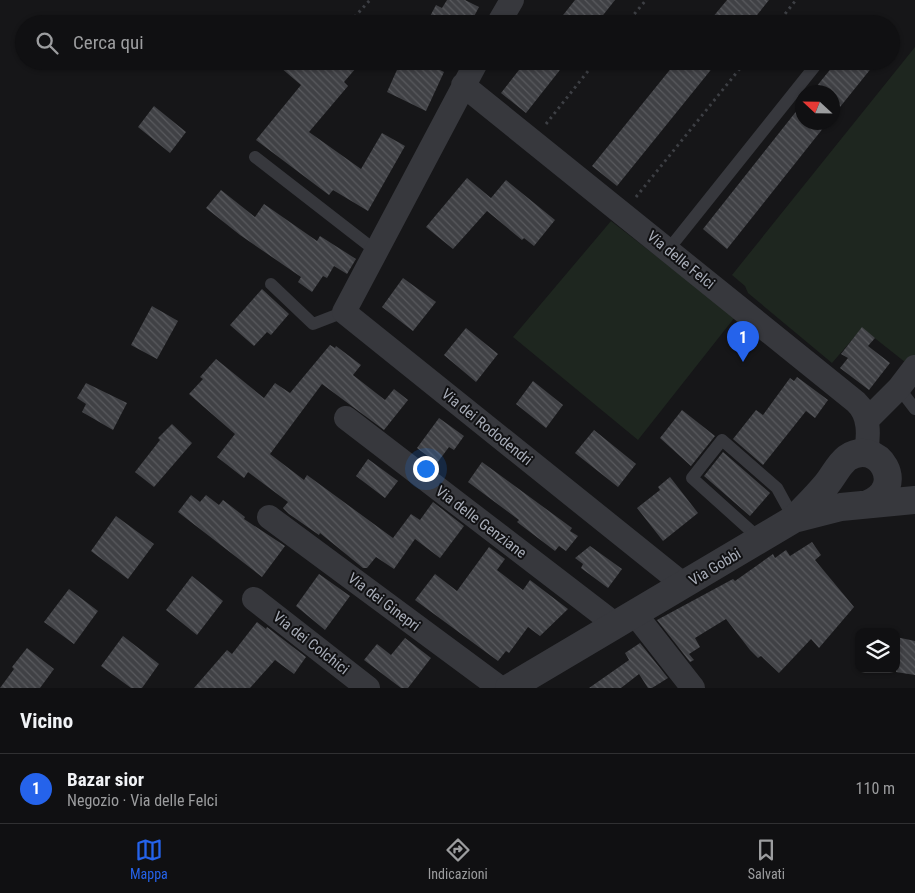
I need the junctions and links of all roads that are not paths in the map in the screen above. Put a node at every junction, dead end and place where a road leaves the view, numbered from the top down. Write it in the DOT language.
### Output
graph roads {
  1 [pos="512,0"];
  2 [pos="503,15"];
  3 [pos="472,70"];
  4 [pos="812,70"];
  5 [pos="463,85"];
  6 [pos="255,157"];
  7 [pos="668,250"];
  8 [pos="376,251"];
  9 [pos="271,284"];
  10 [pos="344,312"];
  11 [pos="915,367"];
  12 [pos="898,388"];
  13 [pos="915,409"];
  14 [pos="346,418"];
  15 [pos="867,420"];
  16 [pos="866,453"];
  17 [pos="839,467"];
  18 [pos="888,475"];
  19 [pos="915,491"];
  20 [pos="915,500"];
  21 [pos="863,505"];
  22 [pos="269,517"];
  23 [pos="794,519"];
  24 [pos="758,541"];
  25 [pos="684,585"];
  26 [pos="254,599"];
  27 [pos="626,619"];
  28 [pos="368,688"];
  29 [pos="500,688"];
  30 [pos="509,688"];
  31 [pos="693,688"];
  1 -- 2 [label="street"];
  3 -- 5 [label="street"];
  4 -- 7 [label="lane"];
  5 -- 7 [label="street, Via delle Felci"];
  5 -- 8 [label="street"];
  6 -- 8 [label="lane"];
  7 -- 15 [label="street, Via delle Felci"];
  8 -- 10 [label="street"];
  9 -- 10 [label="lane"];
  10 -- 25 [label="street, Via dei Rododendri"];
  11 -- 12 [label="street"];
  12 -- 13 [label="lane"];
  12 -- 15 [label="street"];
  14 -- 27 [label="street, Via delle Genziane"];
  15 -- 16 [label="street"];
  16 -- 17 [label="street, Via Gobbi"];
  16 -- 18 [label="street"];
  17 -- 21 [label="street"];
  17 -- 23 [label="street, Via Gobbi"];
  18 -- 19 [label="street"];
  18 -- 21 [label="street, Via Gobbi"];
  20 -- 21 [label="street, Via Gobbi"];
  21 -- 23 [label="street, Via Gobbi"];
  22 -- 29 [label="street, Via dei Ginepri"];
  23 -- 24 [label="street, Via Gobbi"];
  23 -- 24 [label="lane"];
  24 -- 25 [label="street, Via Gobbi"];
  25 -- 27 [label="street, Via Gobbi"];
  26 -- 28 [label="street, Via dei Colchici"];
  27 -- 30 [label="street, Via Gobbi"];
  27 -- 31 [label="street"];
}
